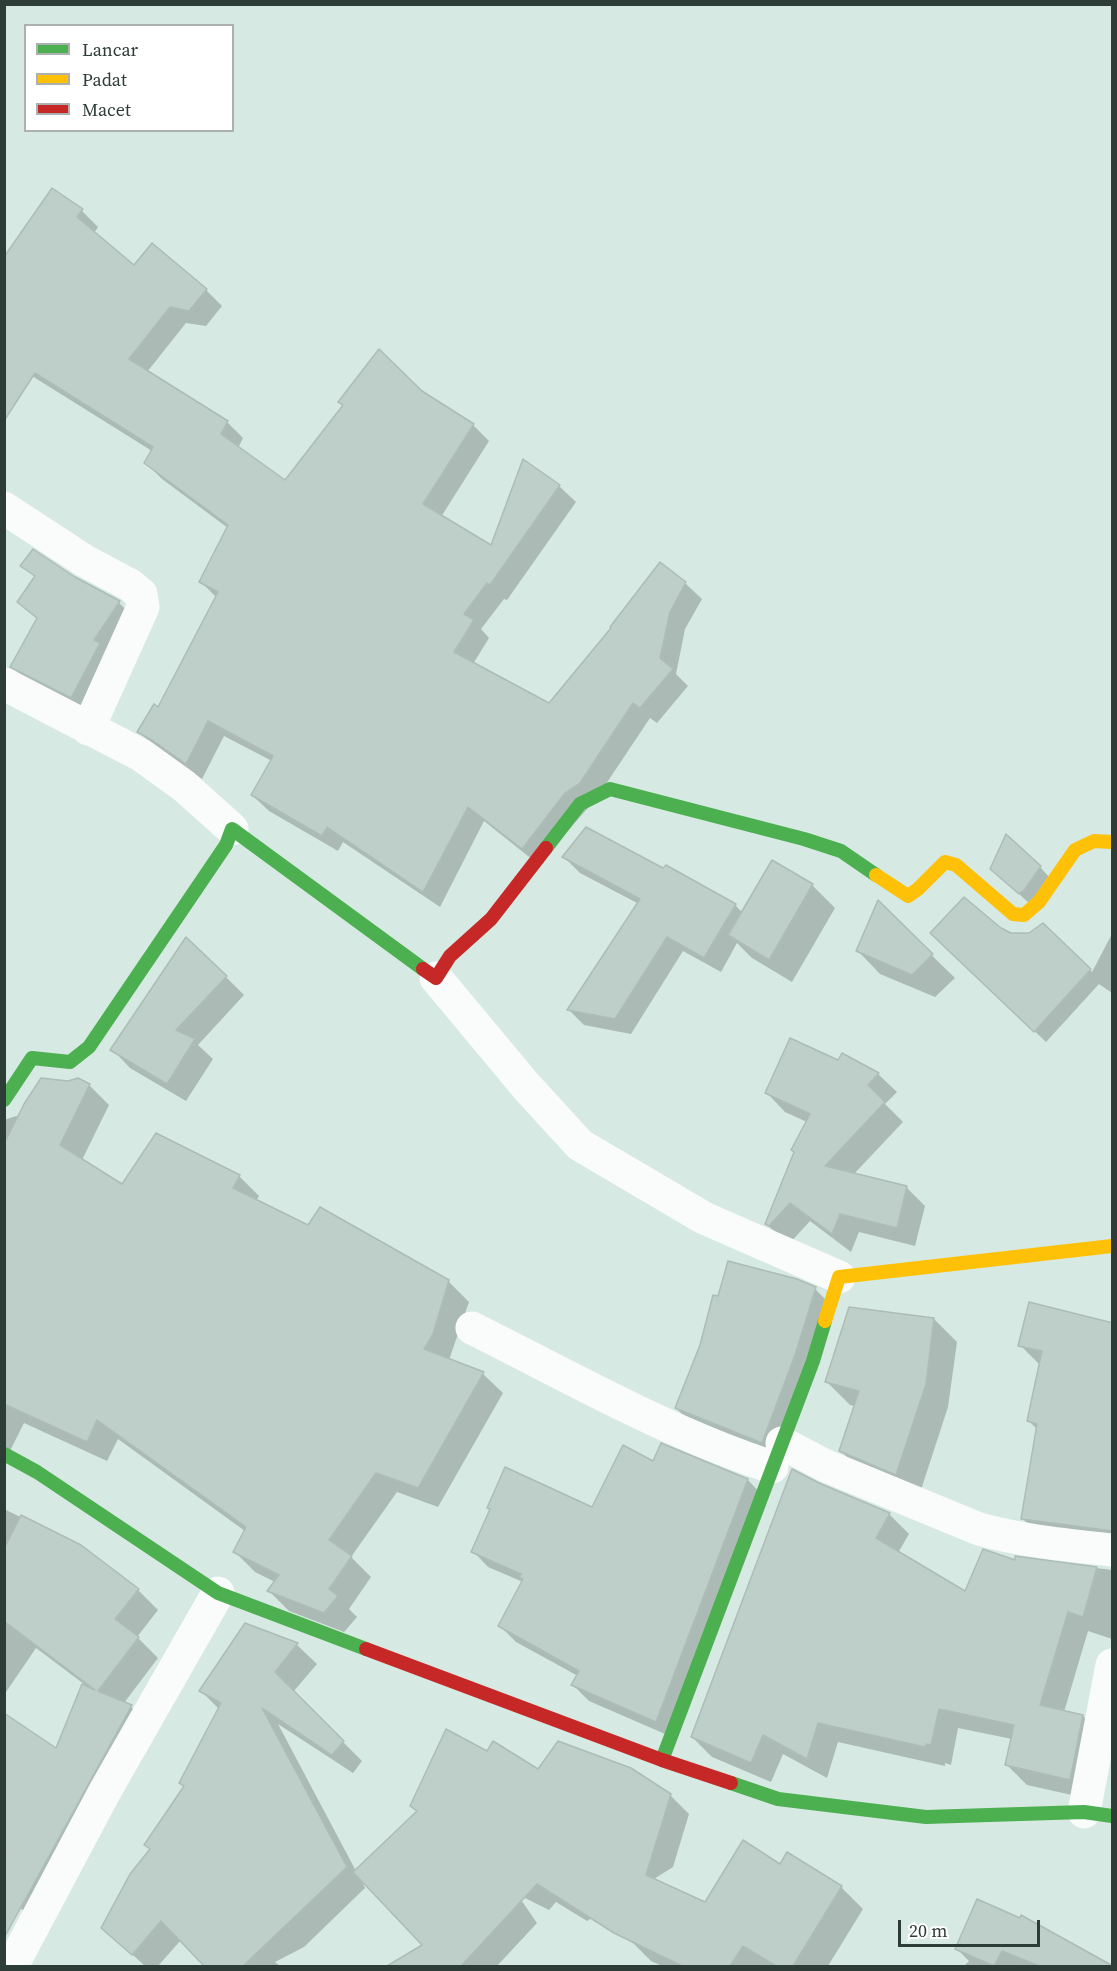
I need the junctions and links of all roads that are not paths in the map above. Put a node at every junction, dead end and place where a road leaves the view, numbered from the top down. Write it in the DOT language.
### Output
graph roads {
  1 [pos="4,508"];
  2 [pos="4,684"];
  3 [pos="88,729"];
  4 [pos="232,829"];
  5 [pos="1113,842"];
  6 [pos="436,978"];
  7 [pos="4,1100"];
  8 [pos="1113,1246"];
  9 [pos="839,1277"];
  10 [pos="472,1328"];
  11 [pos="4,1454"];
  12 [pos="777,1455"];
  13 [pos="1113,1550"];
  14 [pos="218,1593"];
  15 [pos="1113,1665"];
  16 [pos="662,1760"];
  17 [pos="1098,1814"];
  18 [pos="12,1966"];
  1 -- 3 [label="street"];
  2 -- 3 [label="street"];
  3 -- 4 [label="street"];
  4 -- 6 [label="street"];
  4 -- 7 [label="street"];
  5 -- 6 [label="street"];
  6 -- 9 [label="street"];
  8 -- 9 [label="street"];
  9 -- 12 [label="street"];
  10 -- 12 [label="street"];
  11 -- 14 [label="street"];
  12 -- 13 [label="street"];
  12 -- 16 [label="street"];
  14 -- 16 [label="street"];
  14 -- 18 [label="street"];
  15 -- 17 [label="street"];
  16 -- 17 [label="street"];
}
